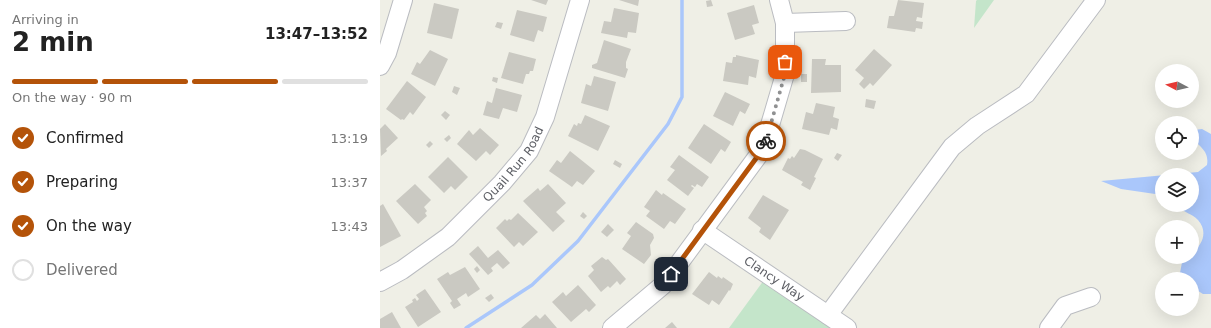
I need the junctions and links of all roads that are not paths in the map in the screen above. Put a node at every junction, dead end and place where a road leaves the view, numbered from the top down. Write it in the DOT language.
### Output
graph roads {
  1 [pos="403,0"];
  2 [pos="580,0"];
  3 [pos="778,0"];
  4 [pos="1096,0"];
  5 [pos="846,21"];
  6 [pos="785,23"];
  7 [pos="380,66"];
  8 [pos="702,230"];
  9 [pos="380,282"];
  10 [pos="1091,297"];
  11 [pos="828,315"];
  12 [pos="612,328"];
  13 [pos="847,328"];
  14 [pos="1049,328"];
  1 -- 7 [label="street"];
  2 -- 9 [label="street, Quail Run Road"];
  3 -- 6 [label="street"];
  4 -- 11 [label="street"];
  5 -- 6 [label="street"];
  6 -- 8 [label="street"];
  8 -- 11 [label="street, Clancy Way"];
  8 -- 12 [label="street"];
  10 -- 14 [label="street"];
  11 -- 13 [label="street, Clancy Way"];
}
